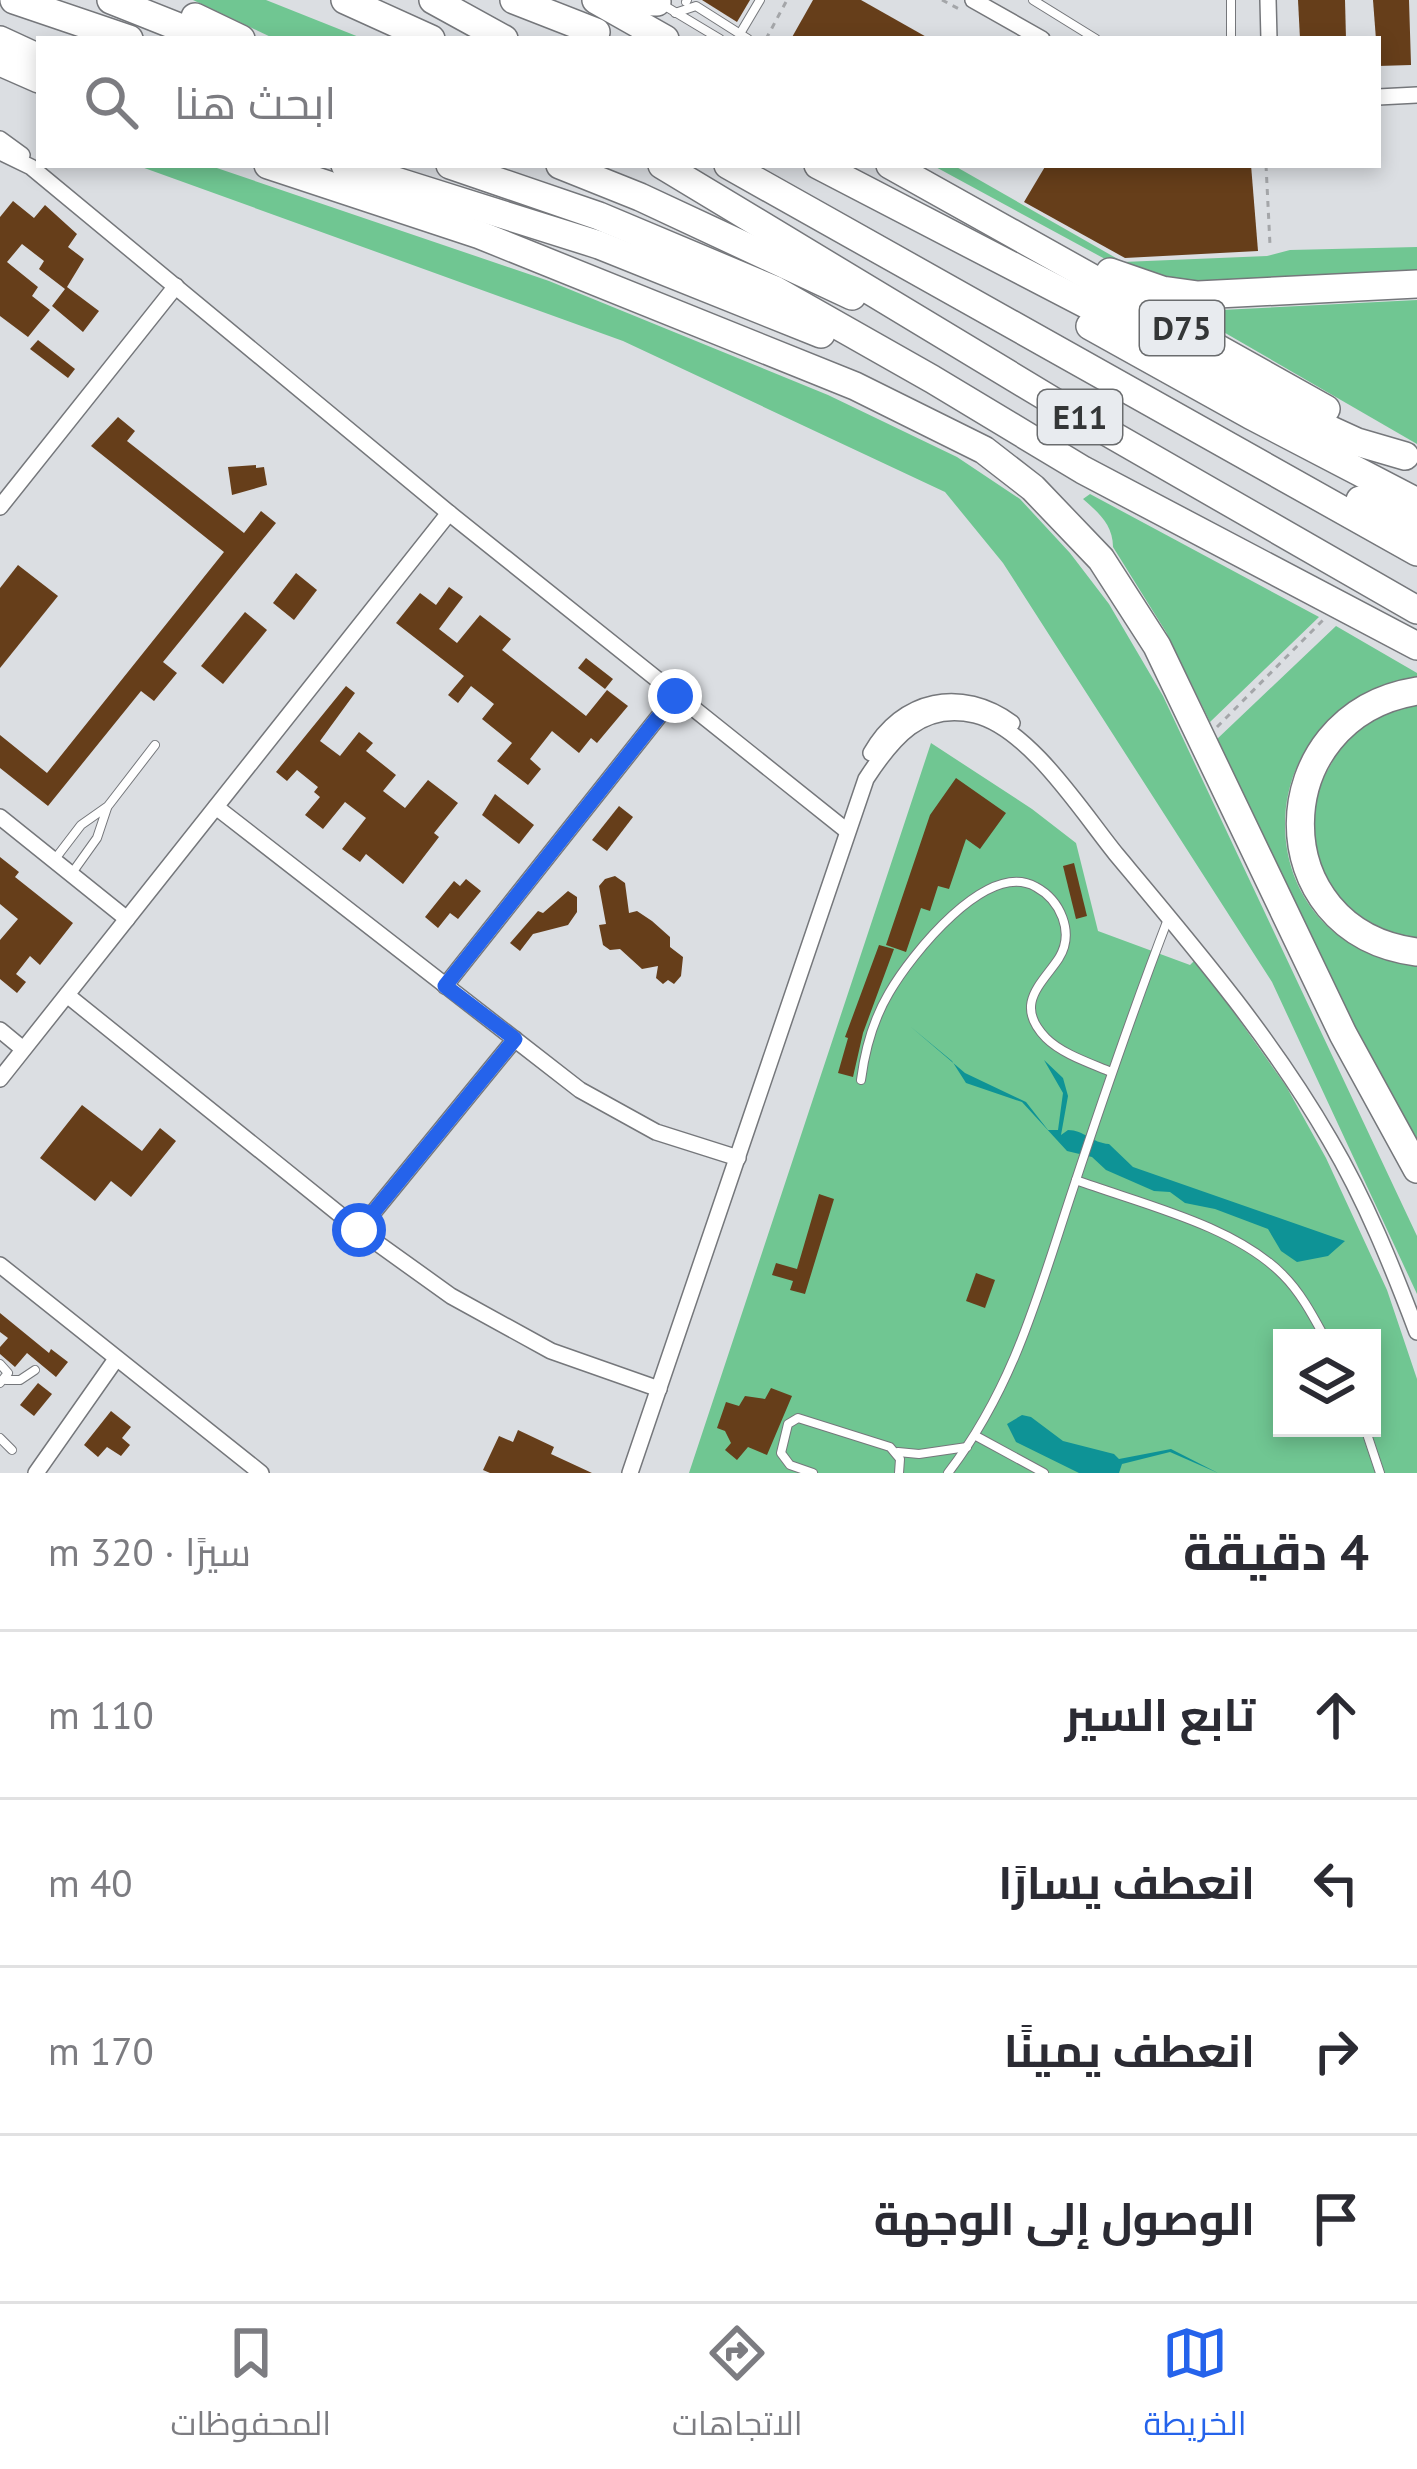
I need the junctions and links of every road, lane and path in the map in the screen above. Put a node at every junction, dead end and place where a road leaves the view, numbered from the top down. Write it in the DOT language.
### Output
graph roads {
  1 [pos="14,0"];
  2 [pos="62,0"];
  3 [pos="111,0"];
  4 [pos="159,0"];
  5 [pos="345,0"];
  6 [pos="433,0"];
  7 [pos="514,0"];
  8 [pos="543,0"];
  9 [pos="760,0"];
  10 [pos="787,0"];
  11 [pos="974,0"];
  12 [pos="1033,0"];
  13 [pos="1231,0"];
  14 [pos="1268,0"];
  15 [pos="597,1"];
  16 [pos="1047,3"];
  17 [pos="675,8"];
  18 [pos="745,35"];
  19 [pos="120,36"];
  20 [pos="144,36"];
  21 [pos="201,36"];
  22 [pos="236,36"];
  23 [pos="424,36"];
  24 [pos="499,36"];
  25 [pos="601,36"];
  26 [pos="717,36"];
  27 [pos="768,36"];
  28 [pos="1037,36"];
  29 [pos="1093,36"];
  30 [pos="1231,36"];
  31 [pos="1269,36"];
  32 [pos="0,40"];
  33 [pos="36,57"];
  34 [pos="0,62"];
  35 [pos="36,78"];
  36 [pos="0,79"];
  37 [pos="36,91"];
  38 [pos="1417,95"];
  39 [pos="1381,97"];
  40 [pos="0,139"];
  41 [pos="0,152"];
  42 [pos="31,167"];
  43 [pos="277,168"];
  44 [pos="354,168"];
  45 [pos="459,168"];
  46 [pos="567,168"];
  47 [pos="667,168"];
  48 [pos="733,168"];
  49 [pos="824,168"];
  50 [pos="895,168"];
  51 [pos="1266,168"];
  52 [pos="958,203"];
  53 [pos="465,204"];
  54 [pos="915,213"];
  55 [pos="1270,245"];
  56 [pos="1417,284"];
  57 [pos="176,286"];
  58 [pos="923,322"];
  59 [pos="855,386"];
  60 [pos="1187,421"];
  61 [pos="1046,448"];
  62 [pos="1411,460"];
  63 [pos="1417,502"];
  64 [pos="0,507"];
  65 [pos="449,513"];
  66 [pos="1417,530"];
  67 [pos="1417,552"];
  68 [pos="1417,610"];
  69 [pos="1330,613"];
  70 [pos="1417,646"];
  71 [pos="1417,692"];
  72 [pos="675,696"];
  73 [pos="1203,741"];
  74 [pos="155,745"];
  75 [pos="108,806"];
  76 [pos="215,807"];
  77 [pos="0,817"];
  78 [pos="847,831"];
  79 [pos="54,860"];
  80 [pos="71,874"];
  81 [pos="1169,917"];
  82 [pos="127,919"];
  83 [pos="1417,952"];
  84 [pos="445,986"];
  85 [pos="67,995"];
  86 [pos="0,1030"];
  87 [pos="515,1039"];
  88 [pos="23,1049"];
  89 [pos="1111,1072"];
  90 [pos="0,1079"];
  91 [pos="861,1080"];
  92 [pos="738,1158"];
  93 [pos="1417,1168"];
  94 [pos="1076,1180"];
  95 [pos="359,1230"];
  96 [pos="0,1265"];
  97 [pos="1320,1329"];
  98 [pos="1417,1331"];
  99 [pos="116,1359"];
  100 [pos="0,1364"];
  101 [pos="35,1370"];
  102 [pos="3,1381"];
  103 [pos="659,1389"];
  104 [pos="976,1436"];
  105 [pos="1368,1437"];
  106 [pos="0,1438"];
  107 [pos="968,1447"];
  108 [pos="12,1450"];
  109 [pos="896,1452"];
  110 [pos="1032,1466"];
  111 [pos="251,1470"];
  112 [pos="36,1473"];
  113 [pos="630,1473"];
  114 [pos="813,1473"];
  115 [pos="899,1473"];
  116 [pos="948,1473"];
  117 [pos="1019,1473"];
  118 [pos="1044,1473"];
  119 [pos="1380,1473"];
  1 -- 19 [label="highway"];
  2 -- 20 [label="highway"];
  3 -- 21 [label="highway"];
  4 -- 22 [label="highway"];
  5 -- 23 [label="highway"];
  6 -- 24 [label="highway"];
  7 -- 25 [label="highway"];
  8 -- 25 [label="highway"];
  9 -- 18 [label="lane"];
  10 -- 27 [label="path"];
  11 -- 28 [label="street"];
  12 -- 16 [label="lane"];
  13 -- 30 [label="lane"];
  14 -- 31 [label="street"];
  15 -- 17 [label="highway"];
  16 -- 29 [label="lane"];
  17 -- 18 [label="lane"];
  17 -- 26 [label="lane"];
  32 -- 33 [label="highway"];
  34 -- 35 [label="highway"];
  36 -- 37 [label="highway"];
  38 -- 39 [label="street"];
  40 -- 42 [label="street"];
  41 -- 42 [label="street"];
  42 -- 57 [label="street"];
  43 -- 59 [label="highway"];
  44 -- 53 [label="highway"];
  45 -- 61 [label="highway"];
  46 -- 58 [label="highway"];
  47 -- 58 [label="highway, E11"];
  48 -- 60 [label="highway, E11"];
  49 -- 54 [label="highway"];
  50 -- 52 [label="highway, D75"];
  51 -- 55 [label="path"];
  52 -- 56 [label="highway"];
  52 -- 62 [label="highway, D75"];
  53 -- 59 [label="highway"];
  53 -- 61 [label="highway"];
  54 -- 62 [label="highway"];
  54 -- 63 [label="highway"];
  57 -- 64 [label="street"];
  57 -- 65 [label="street"];
  58 -- 68 [label="highway, E11"];
  59 -- 73 [label="highway"];
  60 -- 66 [label="highway"];
  60 -- 67 [label="highway, E11"];
  61 -- 70 [label="highway"];
  65 -- 72 [label="street"];
  65 -- 76 [label="street"];
  69 -- 73 [label="path"];
  71 -- 83 [label="highway"];
  72 -- 78 [label="street"];
  72 -- 84 [label="street"];
  73 -- 93 [label="highway"];
  74 -- 75 [label="lane"];
  75 -- 79 [label="lane"];
  75 -- 80 [label="lane"];
  76 -- 82 [label="street"];
  76 -- 84 [label="street"];
  77 -- 79 [label="street"];
  78 -- 81 [label="street"];
  78 -- 92 [label="street"];
  79 -- 80 [label="street"];
  80 -- 82 [label="street"];
  81 -- 89 [label="lane"];
  81 -- 98 [label="street"];
  82 -- 85 [label="street"];
  84 -- 87 [label="street"];
  85 -- 88 [label="street"];
  85 -- 95 [label="street"];
  86 -- 88 [label="street"];
  87 -- 92 [label="street"];
  87 -- 95 [label="street"];
  88 -- 90 [label="street"];
  89 -- 91 [label="lane"];
  89 -- 94 [label="lane"];
  92 -- 103 [label="street"];
  94 -- 97 [label="lane"];
  94 -- 104 [label="lane"];
  95 -- 103 [label="street"];
  96 -- 99 [label="street"];
  99 -- 111 [label="street"];
  99 -- 112 [label="street"];
  100 -- 102 [label="lane"];
  101 -- 102 [label="lane"];
  103 -- 113 [label="street"];
  104 -- 107 [label="lane"];
  104 -- 110 [label="lane"];
  105 -- 119 [label="lane"];
  106 -- 108 [label="lane"];
  107 -- 109 [label="lane"];
  107 -- 116 [label="lane"];
  109 -- 114 [label="lane"];
  109 -- 115 [label="lane"];
  110 -- 117 [label="lane"];
  110 -- 118 [label="lane"];
}
